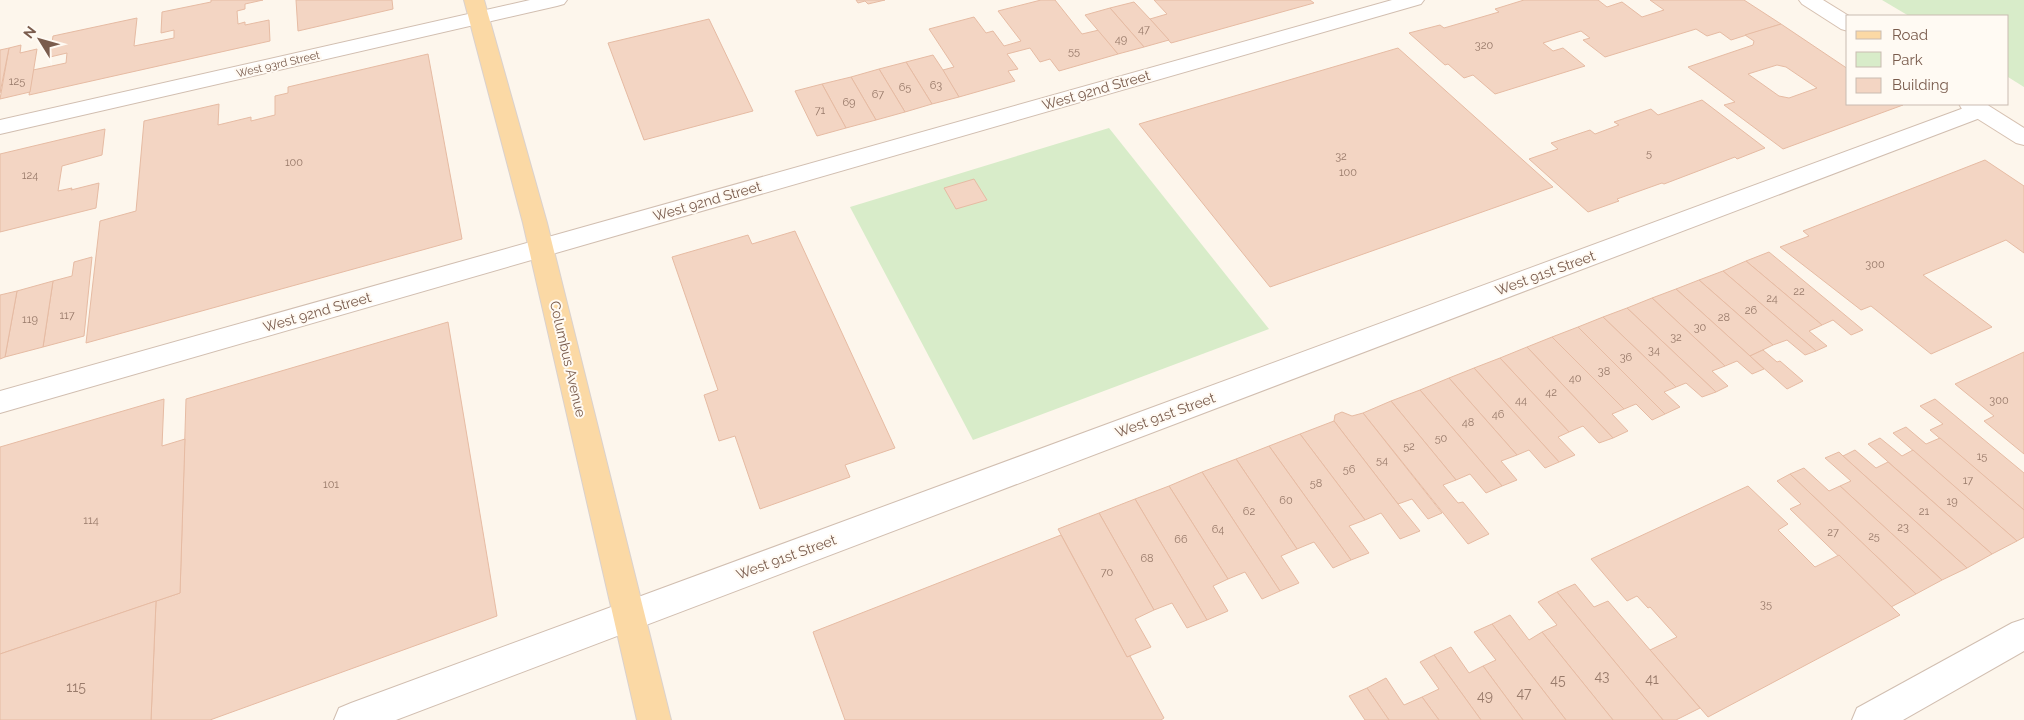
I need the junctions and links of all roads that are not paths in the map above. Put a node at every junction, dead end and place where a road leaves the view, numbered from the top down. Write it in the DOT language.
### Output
graph roads {
  1 [pos="557,0"];
  2 [pos="1414,0"];
  3 [pos="1809,0"];
  4 [pos="476,9"];
  5 [pos="1846,24"];
  6 [pos="1975,107"];
  7 [pos="0,127"];
  8 [pos="2024,138"];
  9 [pos="541,248"];
  10 [pos="0,402"];
  11 [pos="630,615"];
  12 [pos="2024,634"];
  13 [pos="351,720"];
  14 [pos="654,720"];
  15 [pos="1870,720"];
  1 -- 4 [label="street, West 93rd Street"];
  2 -- 9 [label="street, West 92nd Street"];
  3 -- 5 [label="street"];
  4 -- 7 [label="street, West 93rd Street"];
  4 -- 9 [label="main road, Columbus Avenue"];
  6 -- 8 [label="street"];
  6 -- 11 [label="street, West 91st Street"];
  9 -- 10 [label="street, West 92nd Street"];
  9 -- 11 [label="main road, Columbus Avenue"];
  11 -- 13 [label="street, West 91st Street"];
  11 -- 14 [label="main road, Columbus Avenue"];
  12 -- 15 [label="street"];
}
